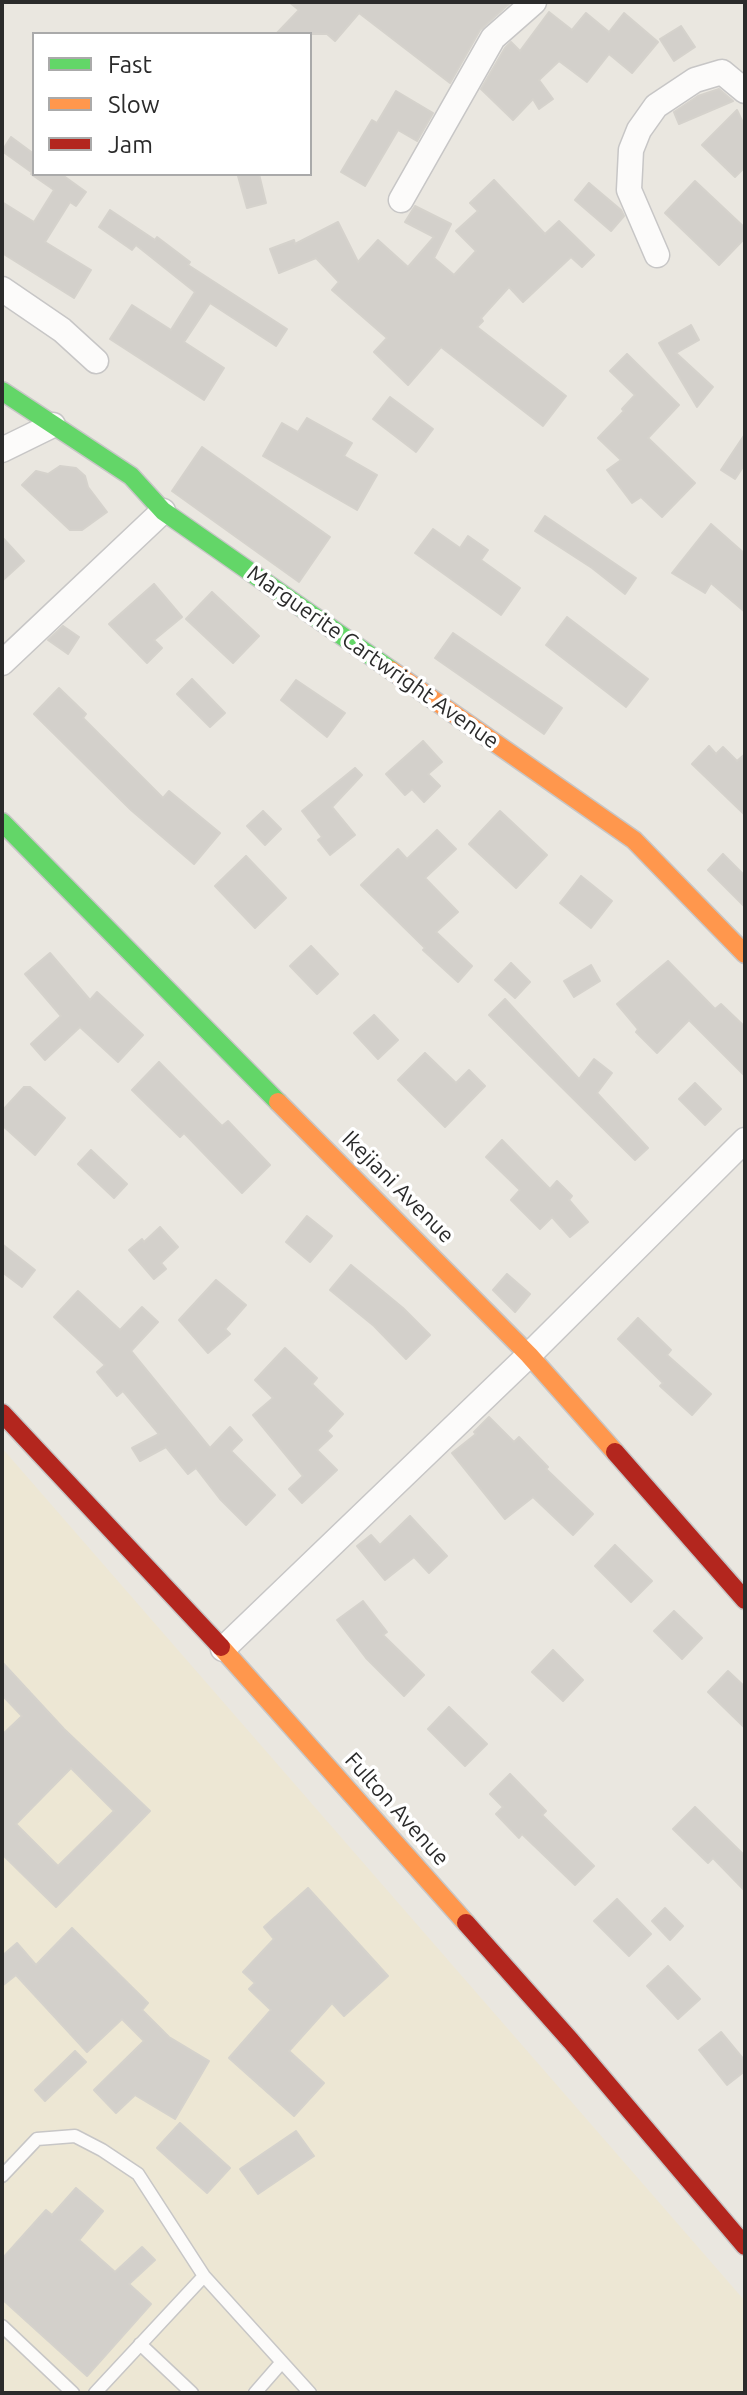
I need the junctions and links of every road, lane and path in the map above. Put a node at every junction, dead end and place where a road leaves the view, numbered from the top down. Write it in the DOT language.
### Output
graph roads {
  1 [pos="534,2"];
  2 [pos="745,91"];
  3 [pos="401,200"];
  4 [pos="657,255"];
  5 [pos="2,289"];
  6 [pos="96,361"];
  7 [pos="2,391"];
  8 [pos="53,425"];
  9 [pos="2,450"];
  10 [pos="163,511"];
  11 [pos="2,663"];
  12 [pos="2,822"];
  13 [pos="745,954"];
  14 [pos="745,1140"];
  15 [pos="529,1355"];
  16 [pos="2,1413"];
  17 [pos="745,1600"];
  18 [pos="223,1649"];
  19 [pos="2,2176"];
  20 [pos="745,2246"];
  21 [pos="204,2276"];
  22 [pos="2,2326"];
  23 [pos="140,2344"];
  24 [pos="282,2362"];
  25 [pos="73,2393"];
  26 [pos="95,2393"];
  27 [pos="192,2393"];
  28 [pos="255,2393"];
  29 [pos="310,2393"];
  1 -- 3 [label="street"];
  2 -- 4 [label="street"];
  5 -- 6 [label="street"];
  7 -- 8 [label="street, Marguerite Cartwright Avenue"];
  8 -- 9 [label="street"];
  8 -- 10 [label="street, Marguerite Cartwright Avenue"];
  10 -- 11 [label="street"];
  10 -- 13 [label="street, Marguerite Cartwright Avenue"];
  12 -- 15 [label="street, Ikejiani Avenue"];
  14 -- 15 [label="street"];
  15 -- 17 [label="street, Ikejiani Avenue"];
  15 -- 18 [label="street"];
  16 -- 18 [label="street, Fulton Avenue"];
  18 -- 20 [label="street, Fulton Avenue"];
  19 -- 21 [label="lane"];
  21 -- 23 [label="lane"];
  21 -- 24 [label="lane"];
  22 -- 25 [label="lane"];
  23 -- 26 [label="lane"];
  23 -- 27 [label="lane"];
  24 -- 28 [label="lane"];
  24 -- 29 [label="lane"];
}
